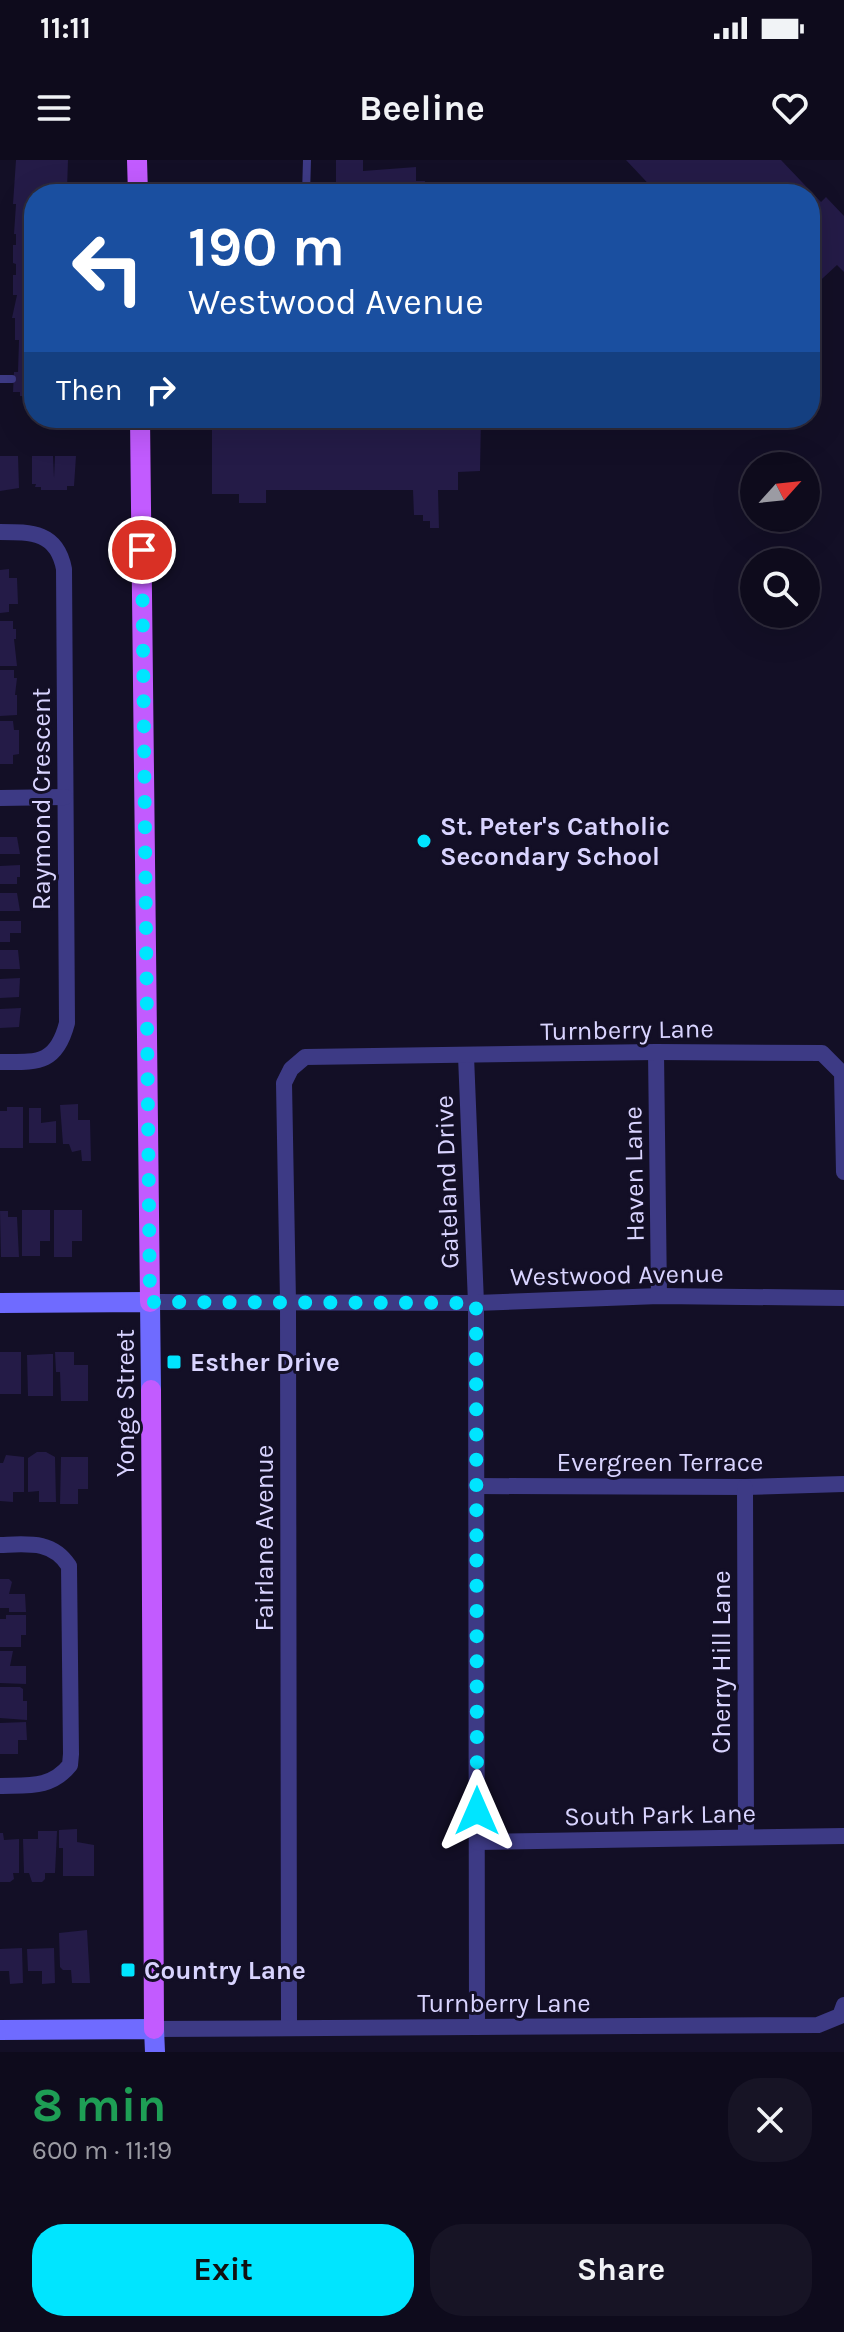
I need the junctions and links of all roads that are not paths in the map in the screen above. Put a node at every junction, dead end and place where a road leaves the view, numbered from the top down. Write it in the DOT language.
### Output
graph roads {
  1 [pos="137,160"];
  2 [pos="307,160"];
  3 [pos="138,184"];
  4 [pos="306,184"];
  5 [pos="0,379"];
  6 [pos="12,379"];
  7 [pos="140,428"];
  8 [pos="0,532"];
  9 [pos="65,797"];
  10 [pos="0,798"];
  11 [pos="656,1052"];
  12 [pos="466,1056"];
  13 [pos="305,1057"];
  14 [pos="0,1062"];
  15 [pos="844,1172"];
  16 [pos="659,1296"];
  17 [pos="844,1298"];
  18 [pos="150,1302"];
  19 [pos="288,1302"];
  20 [pos="0,1303"];
  21 [pos="476,1303"];
  22 [pos="151,1390"];
  23 [pos="844,1484"];
  24 [pos="476,1486"];
  25 [pos="745,1487"];
  26 [pos="0,1545"];
  27 [pos="0,1786"];
  28 [pos="844,1836"];
  29 [pos="746,1837"];
  30 [pos="477,1842"];
  31 [pos="844,2005"];
  32 [pos="477,2027"];
  33 [pos="289,2028"];
  34 [pos="154,2029"];
  35 [pos="0,2030"];
  36 [pos="155,2052"];
  1 -- 3 [label="main road"];
  2 -- 4 [label="lane"];
  5 -- 6 [label="lane"];
  7 -- 18 [label="main road, Yonge Street"];
  8 -- 9 [label="street, Raymond Crescent"];
  9 -- 10 [label="street"];
  9 -- 14 [label="street, Raymond Crescent"];
  11 -- 12 [label="street, Turnberry Lane"];
  11 -- 15 [label="street, Turnberry Lane"];
  11 -- 16 [label="street, Haven Lane"];
  12 -- 13 [label="street, Turnberry Lane"];
  12 -- 21 [label="street, Gateland Drive"];
  13 -- 19 [label="street, Fairlane Avenue"];
  16 -- 17 [label="street, Westwood Avenue"];
  16 -- 21 [label="street, Westwood Avenue"];
  18 -- 19 [label="street, Westwood Avenue"];
  18 -- 20 [label="street"];
  18 -- 22 [label="street, Yonge Street"];
  19 -- 21 [label="street, Westwood Avenue"];
  19 -- 33 [label="street, Fairlane Avenue"];
  21 -- 24 [label="street, Gateland Drive"];
  22 -- 34 [label="main road, Yonge Street"];
  23 -- 25 [label="street, Evergreen Terrace"];
  24 -- 25 [label="street, Evergreen Terrace"];
  24 -- 30 [label="street, Gateland Drive"];
  25 -- 29 [label="street, Cherry Hill Lane"];
  26 -- 27 [label="street"];
  28 -- 29 [label="street, South Park Lane"];
  29 -- 30 [label="street, South Park Lane"];
  30 -- 32 [label="street, Gateland Drive"];
  31 -- 32 [label="street, Turnberry Lane"];
  32 -- 33 [label="street, Turnberry Lane"];
  33 -- 34 [label="street, Turnberry Lane"];
  34 -- 35 [label="street"];
  34 -- 36 [label="street, Yonge Street"];
}
